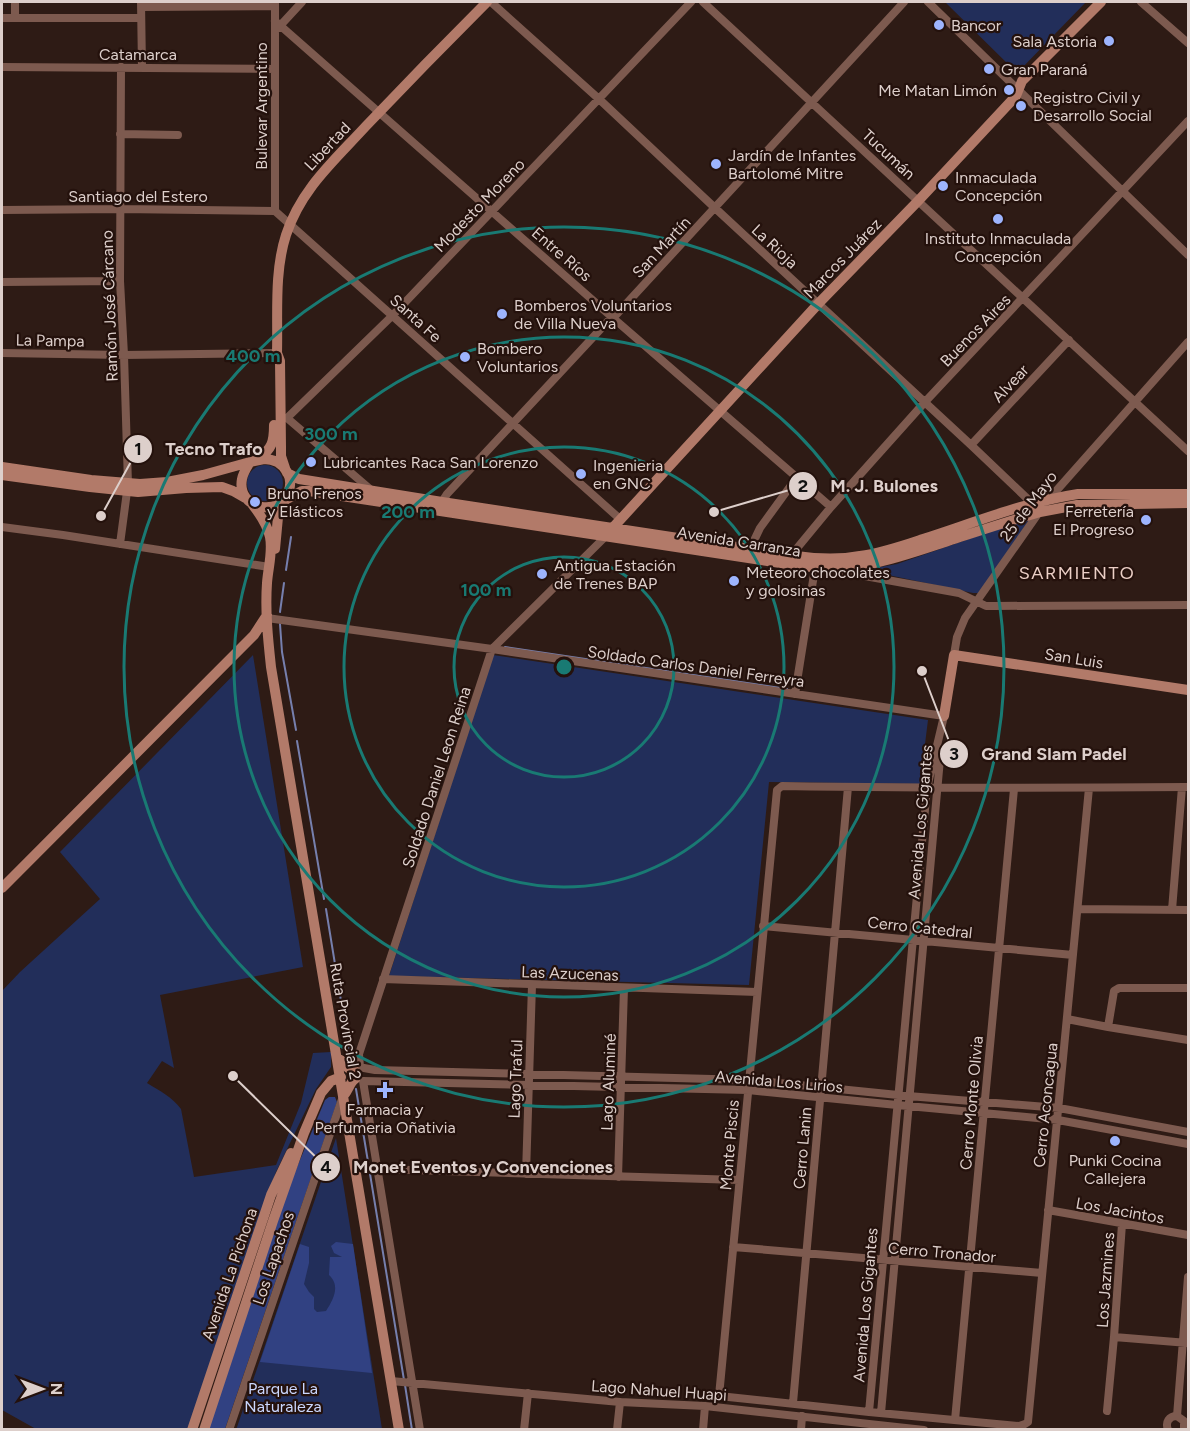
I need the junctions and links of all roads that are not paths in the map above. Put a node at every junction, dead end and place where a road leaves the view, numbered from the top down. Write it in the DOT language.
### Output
graph roads {
  1 [pos="15,2"];
  2 [pos="302,2"];
  3 [pos="489,2"];
  4 [pos="691,2"];
  5 [pos="703,2"];
  6 [pos="904,2"];
  7 [pos="928,2"];
  8 [pos="1101,2"];
  9 [pos="1141,2"];
  10 [pos="141,4"];
  11 [pos="275,4"];
  12 [pos="2,18"];
  13 [pos="15,18"];
  14 [pos="141,18"];
  15 [pos="277,26"];
  16 [pos="1188,43"];
  17 [pos="2,67"];
  18 [pos="121,68"];
  19 [pos="142,68"];
  20 [pos="275,69"];
  21 [pos="1019,89"];
  22 [pos="599,99"];
  23 [pos="811,101"];
  24 [pos="379,113"];
  25 [pos="1188,121"];
  26 [pos="120,134"];
  27 [pos="178,135"];
  28 [pos="1123,192"];
  29 [pos="919,200"];
  30 [pos="121,208"];
  31 [pos="715,208"];
  32 [pos="2,210"];
  33 [pos="491,210"];
  34 [pos="274,211"];
  35 [pos="290,225"];
  36 [pos="1188,255"];
  37 [pos="120,281"];
  38 [pos="2,282"];
  39 [pos="1024,298"];
  40 [pos="818,304"];
  41 [pos="393,315"];
  42 [pos="613,318"];
  43 [pos="1069,340"];
  44 [pos="1188,342"];
  45 [pos="2,353"];
  46 [pos="277,353"];
  47 [pos="124,355"];
  48 [pos="1136,401"];
  49 [pos="924,403"];
  50 [pos="720,411"];
  51 [pos="284,418"];
  52 [pos="513,424"];
  53 [pos="971,445"];
  54 [pos="1188,451"];
  55 [pos="253,462"];
  56 [pos="2,467"];
  57 [pos="287,472"];
  58 [pos="2,475"];
  59 [pos="797,477"];
  60 [pos="128,488"];
  61 [pos="371,490"];
  62 [pos="1188,494"];
  63 [pos="1049,500"];
  64 [pos="282,501"];
  65 [pos="249,502"];
  66 [pos="1188,503"];
  67 [pos="439,506"];
  68 [pos="831,507"];
  69 [pos="1036,508"];
  70 [pos="620,519"];
  71 [pos="2,527"];
  72 [pos="608,532"];
  73 [pos="120,544"];
  74 [pos="750,549"];
  75 [pos="798,561"];
  76 [pos="269,567"];
  77 [pos="819,568"];
  78 [pos="977,602"];
  79 [pos="1188,605"];
  80 [pos="267,618"];
  81 [pos="492,649"];
  82 [pos="954,655"];
  83 [pos="1188,690"];
  84 [pos="795,694"];
  85 [pos="944,716"];
  86 [pos="848,787"];
  87 [pos="1185,787"];
  88 [pos="927,788"];
  89 [pos="937,788"];
  90 [pos="1089,788"];
  91 [pos="1014,789"];
  92 [pos="2,888"];
  93 [pos="1077,909"];
  94 [pos="1172,910"];
  95 [pos="1188,910"];
  96 [pos="764,927"];
  97 [pos="835,933"];
  98 [pos="912,940"];
  99 [pos="923,941"];
  100 [pos="999,948"];
  101 [pos="1073,955"];
  102 [pos="383,980"];
  103 [pos="532,985"];
  104 [pos="624,988"];
  105 [pos="1188,988"];
  106 [pos="757,992"];
  107 [pos="1067,1019"];
  108 [pos="1108,1027"];
  109 [pos="1188,1040"];
  110 [pos="337,1058"];
  111 [pos="359,1073"];
  112 [pos="529,1074"];
  113 [pos="621,1076"];
  114 [pos="340,1077"];
  115 [pos="749,1080"];
  116 [pos="529,1084"];
  117 [pos="621,1087"];
  118 [pos="821,1087"];
  119 [pos="748,1090"];
  120 [pos="344,1095"];
  121 [pos="898,1095"];
  122 [pos="908,1096"];
  123 [pos="820,1097"];
  124 [pos="984,1103"];
  125 [pos="897,1105"];
  126 [pos="907,1106"];
  127 [pos="1059,1108"];
  128 [pos="984,1113"];
  129 [pos="1058,1120"];
  130 [pos="1188,1132"];
  131 [pos="304,1133"];
  132 [pos="1188,1144"];
  133 [pos="378,1169"];
  134 [pos="526,1174"];
  135 [pos="618,1177"];
  136 [pos="739,1180"];
  137 [pos="1048,1210"];
  138 [pos="1122,1224"];
  139 [pos="1188,1235"];
  140 [pos="733,1246"];
  141 [pos="806,1252"];
  142 [pos="882,1260"];
  143 [pos="894,1261"];
  144 [pos="969,1268"];
  145 [pos="1042,1273"];
  146 [pos="1188,1278"];
  147 [pos="1114,1337"];
  148 [pos="1186,1343"];
  149 [pos="391,1381"];
  150 [pos="412,1383"];
  151 [pos="528,1393"];
  152 [pos="718,1396"];
  153 [pos="620,1402"];
  154 [pos="793,1403"];
  155 [pos="705,1406"];
  156 [pos="1107,1411"];
  157 [pos="875,1412"];
  158 [pos="802,1416"];
  159 [pos="1177,1416"];
  160 [pos="955,1420"];
  161 [pos="1025,1424"];
  162 [pos="873,1425"];
  163 [pos="897,1428"];
  164 [pos="192,1430"];
  165 [pos="204,1430"];
  166 [pos="229,1430"];
  167 [pos="399,1430"];
  168 [pos="420,1430"];
  169 [pos="524,1430"];
  170 [pos="617,1430"];
  171 [pos="703,1430"];
  172 [pos="801,1430"];
  173 [pos="924,1430"];
  174 [pos="1168,1430"];
  175 [pos="1184,1430"];
  1 -- 13 [label="street"];
  2 -- 15 [label="street"];
  3 -- 22 [label="street, La Rioja"];
  3 -- 24 [label="main road, Libertad"];
  4 -- 22 [label="street, Modesto Moreno"];
  5 -- 23 [label="street, Tucumán"];
  6 -- 23 [label="street, San Martín"];
  7 -- 21 [label="street"];
  8 -- 21 [label="main road, Marcos Juárez"];
  9 -- 16 [label="street"];
  10 -- 11 [label="street"];
  10 -- 14 [label="street"];
  11 -- 15 [label="street, Bulevar Argentino"];
  12 -- 13 [label="street"];
  13 -- 14 [label="street"];
  14 -- 19 [label="street"];
  15 -- 20 [label="street, Bulevar Argentino"];
  15 -- 24 [label="street, Entre Ríos"];
  17 -- 18 [label="street, Catamarca"];
  18 -- 19 [label="street, Catamarca"];
  18 -- 26 [label="street, Ramón José Cárcano"];
  19 -- 20 [label="street, Catamarca"];
  20 -- 34 [label="street, Bulevar Argentino"];
  21 -- 28 [label="street"];
  21 -- 29 [label="main road, Marcos Juárez"];
  22 -- 31 [label="street, La Rioja"];
  22 -- 33 [label="street, Modesto Moreno"];
  23 -- 29 [label="street, Tucumán"];
  23 -- 31 [label="street, San Martín"];
  24 -- 33 [label="street, Entre Ríos"];
  24 -- 35 [label="main road, Libertad"];
  25 -- 28 [label="street, Buenos Aires"];
  26 -- 27 [label="street"];
  26 -- 30 [label="street, Ramón José Cárcano"];
  28 -- 36 [label="street"];
  28 -- 39 [label="street, Buenos Aires"];
  29 -- 39 [label="street, Tucumán"];
  29 -- 40 [label="main road, Marcos Juárez"];
  30 -- 32 [label="street, Santiago del Estero"];
  30 -- 34 [label="street, Santiago del Estero"];
  30 -- 37 [label="street, Ramón José Cárcano"];
  31 -- 40 [label="street, La Rioja"];
  31 -- 42 [label="street, San Martín"];
  33 -- 41 [label="street, Modesto Moreno"];
  33 -- 42 [label="street, Entre Ríos"];
  34 -- 35 [label="street, Santa Fe"];
  35 -- 41 [label="street, Santa Fe"];
  35 -- 46 [label="main road, Libertad"];
  37 -- 38 [label="street"];
  37 -- 47 [label="street, Ramón José Cárcano"];
  39 -- 43 [label="street, Tucumán"];
  39 -- 49 [label="street, Buenos Aires"];
  40 -- 49 [label="street, La Rioja"];
  40 -- 50 [label="main road, Marcos Juárez"];
  41 -- 51 [label="street, Modesto Moreno"];
  41 -- 52 [label="street, Santa Fe"];
  42 -- 50 [label="street, Entre Ríos"];
  42 -- 52 [label="street, San Martín"];
  43 -- 48 [label="street, Tucumán"];
  43 -- 53 [label="street, Alvear"];
  44 -- 48 [label="street, 25 de Mayo"];
  45 -- 47 [label="street, La Pampa"];
  46 -- 47 [label="street, La Pampa"];
  46 -- 51 [label="main road, Libertad"];
  46 -- 55 [label="main road, Libertad"];
  47 -- 60 [label="street, Ramón José Cárcano"];
  48 -- 54 [label="street, Tucumán"];
  48 -- 63 [label="street, 25 de Mayo"];
  49 -- 53 [label="street, La Rioja"];
  49 -- 68 [label="street, Buenos Aires"];
  50 -- 59 [label="street, Entre Ríos"];
  50 -- 70 [label="main road, Marcos Juárez"];
  51 -- 57 [label="main road, Libertad"];
  51 -- 61 [label="street"];
  52 -- 67 [label="street, San Martín"];
  52 -- 70 [label="street, Santa Fe"];
  53 -- 69 [label="street, La Rioja"];
  55 -- 57 [label="main road"];
  55 -- 60 [label="main road"];
  55 -- 65 [label="main road"];
  56 -- 60 [label="main road"];
  57 -- 61 [label="main road, Avenida Carranza"];
  57 -- 64 [label="main road"];
  58 -- 60 [label="main road"];
  59 -- 68 [label="street, Entre Ríos"];
  59 -- 74 [label="street"];
  60 -- 65 [label="main road"];
  60 -- 73 [label="street, Ramón José Cárcano"];
  61 -- 67 [label="main road, Avenida Carranza"];
  62 -- 63 [label="main road, Avenida Carranza"];
  63 -- 69 [label="main road, Avenida Carranza"];
  64 -- 65 [label="main road"];
  64 -- 67 [label="main road, Avenida Carranza"];
  64 -- 80 [label="main road"];
  65 -- 76 [label="main road"];
  66 -- 69 [label="main road, Avenida Carranza"];
  67 -- 72 [label="main road, Avenida Carranza"];
  68 -- 75 [label="street, Buenos Aires"];
  69 -- 75 [label="main road, Avenida Carranza"];
  69 -- 77 [label="main road, Avenida Carranza"];
  69 -- 78 [label="street, 25 de Mayo"];
  70 -- 72 [label="main road, Marcos Juárez"];
  71 -- 73 [label="street"];
  72 -- 74 [label="main road, Avenida Carranza"];
  72 -- 75 [label="main road, Avenida Carranza"];
  72 -- 81 [label="street, Soldado Daniel Leon Reina"];
  73 -- 76 [label="street"];
  74 -- 75 [label="main road, Avenida Carranza"];
  75 -- 77 [label="main road, Avenida Carranza"];
  76 -- 80 [label="main road"];
  77 -- 78 [label="street"];
  77 -- 84 [label="street"];
  78 -- 79 [label="street"];
  78 -- 82 [label="street, 25 de Mayo"];
  80 -- 81 [label="street, Soldado Carlos Daniel Ferreyra"];
  80 -- 92 [label="main road"];
  80 -- 110 [label="main road, Ruta Provincial 2"];
  81 -- 84 [label="street, Soldado Carlos Daniel Ferreyra"];
  81 -- 102 [label="street, Soldado Daniel Leon Reina"];
  82 -- 83 [label="main road, San Luis"];
  82 -- 85 [label="main road, 25 de Mayo"];
  84 -- 85 [label="street, Soldado Carlos Daniel Ferreyra"];
  85 -- 88 [label="street, Avenida Los Gigantes"];
  85 -- 89 [label="street, Avenida Los Gigantes"];
  86 -- 88 [label="street"];
  86 -- 96 [label="street, Monte Piscis"];
  86 -- 97 [label="street, Cerro Lanin"];
  87 -- 90 [label="street"];
  87 -- 94 [label="street"];
  88 -- 89 [label="street"];
  88 -- 98 [label="street, Avenida Los Gigantes"];
  89 -- 91 [label="street"];
  89 -- 99 [label="street, Avenida Los Gigantes"];
  90 -- 91 [label="street"];
  90 -- 93 [label="street, Cerro Aconcagua"];
  91 -- 100 [label="street, Cerro Monte Olivia"];
  93 -- 94 [label="street"];
  93 -- 101 [label="street, Cerro Aconcagua"];
  94 -- 95 [label="street"];
  96 -- 97 [label="street, Cerro Catedral"];
  96 -- 106 [label="street, Monte Piscis"];
  97 -- 98 [label="street, Cerro Catedral"];
  97 -- 118 [label="street, Cerro Lanin"];
  98 -- 99 [label="street, Cerro Catedral"];
  98 -- 121 [label="street, Avenida Los Gigantes"];
  99 -- 100 [label="street, Cerro Catedral"];
  99 -- 122 [label="street, Avenida Los Gigantes"];
  100 -- 101 [label="street, Cerro Catedral"];
  100 -- 124 [label="street, Cerro Monte Olivia"];
  101 -- 107 [label="street, Cerro Aconcagua"];
  102 -- 103 [label="street, Las Azucenas"];
  102 -- 111 [label="street, Soldado Daniel Leon Reina"];
  103 -- 104 [label="street, Las Azucenas"];
  103 -- 112 [label="street, Lago Traful"];
  104 -- 106 [label="street, Las Azucenas"];
  104 -- 113 [label="street, Lago Aluminé"];
  105 -- 108 [label="street"];
  106 -- 115 [label="street, Monte Piscis"];
  107 -- 108 [label="street"];
  107 -- 127 [label="street, Cerro Aconcagua"];
  108 -- 109 [label="street"];
  110 -- 111 [label="main road"];
  110 -- 114 [label="main road, Ruta Provincial 2"];
  111 -- 112 [label="street, Avenida Los Lirios"];
  111 -- 116 [label="street, Avenida Los Lirios"];
  111 -- 120 [label="main road"];
  111 -- 133 [label="street, Soldado Daniel Leon Reina"];
  112 -- 113 [label="street, Avenida Los Lirios"];
  112 -- 116 [label="street, Lago Traful"];
  113 -- 115 [label="street, Avenida Los Lirios"];
  113 -- 117 [label="street, Lago Aluminé"];
  114 -- 120 [label="main road, Ruta Provincial 2"];
  114 -- 131 [label="main road, Avenida La Pichona"];
  115 -- 118 [label="street, Avenida Los Lirios"];
  115 -- 119 [label="street, Monte Piscis"];
  116 -- 117 [label="street, Avenida Los Lirios"];
  116 -- 134 [label="street, Lago Traful"];
  117 -- 119 [label="street, Avenida Los Lirios"];
  117 -- 135 [label="street, Lago Aluminé"];
  118 -- 121 [label="street, Avenida Los Lirios"];
  118 -- 123 [label="street, Cerro Lanin"];
  119 -- 123 [label="street, Avenida Los Lirios"];
  119 -- 136 [label="street, Monte Piscis"];
  120 -- 149 [label="main road, Ruta Provincial 2"];
  120 -- 166 [label="street, Los Lapachos"];
  121 -- 122 [label="street, Avenida Los Lirios"];
  121 -- 125 [label="street, Avenida Los Gigantes"];
  122 -- 124 [label="street, Avenida Los Lirios"];
  122 -- 126 [label="street, Avenida Los Gigantes"];
  123 -- 125 [label="street, Avenida Los Lirios"];
  123 -- 141 [label="street, Cerro Lanin"];
  124 -- 127 [label="street, Avenida Los Lirios"];
  124 -- 128 [label="street, Cerro Monte Olivia"];
  125 -- 126 [label="street, Avenida Los Lirios"];
  125 -- 142 [label="street, Avenida Los Gigantes"];
  126 -- 128 [label="street, Avenida Los Lirios"];
  126 -- 143 [label="street, Avenida Los Gigantes"];
  127 -- 129 [label="street, Cerro Aconcagua"];
  127 -- 130 [label="street, Avenida Los Lirios"];
  128 -- 129 [label="street, Avenida Los Lirios"];
  128 -- 144 [label="street, Cerro Monte Olivia"];
  129 -- 132 [label="street, Avenida Los Lirios"];
  129 -- 137 [label="street, Cerro Aconcagua"];
  131 -- 164 [label="main road, Avenida La Pichona"];
  131 -- 165 [label="main road, Avenida La Pichona"];
  133 -- 134 [label="street"];
  133 -- 150 [label="street, Soldado Daniel Leon Reina"];
  134 -- 135 [label="street"];
  135 -- 136 [label="street"];
  136 -- 140 [label="street, Monte Piscis"];
  137 -- 138 [label="street, Los Jacintos"];
  137 -- 145 [label="street, Cerro Aconcagua"];
  138 -- 139 [label="street, Los Jacintos"];
  138 -- 147 [label="street, Los Jazmines"];
  140 -- 141 [label="street, Cerro Tronador"];
  140 -- 152 [label="street, Monte Piscis"];
  141 -- 142 [label="street, Cerro Tronador"];
  141 -- 154 [label="street, Cerro Lanin"];
  142 -- 143 [label="street, Cerro Tronador"];
  142 -- 157 [label="street, Avenida Los Gigantes"];
  143 -- 144 [label="street, Cerro Tronador"];
  143 -- 157 [label="street, Avenida Los Gigantes"];
  144 -- 145 [label="street, Cerro Tronador"];
  144 -- 160 [label="street, Cerro Monte Olivia"];
  145 -- 161 [label="street, Cerro Aconcagua"];
  146 -- 148 [label="street"];
  147 -- 148 [label="street, Los Jazmines"];
  147 -- 156 [label="street"];
  148 -- 159 [label="street"];
  149 -- 150 [label="street, Lago Nahuel Huapi"];
  149 -- 167 [label="main road, Ruta Provincial 2"];
  150 -- 151 [label="street, Lago Nahuel Huapi"];
  150 -- 168 [label="street, Soldado Daniel Leon Reina"];
  151 -- 153 [label="street, Lago Nahuel Huapi"];
  151 -- 169 [label="street"];
  152 -- 154 [label="street, Lago Nahuel Huapi"];
  153 -- 155 [label="street, Lago Nahuel Huapi"];
  153 -- 170 [label="street"];
  154 -- 157 [label="street, Lago Nahuel Huapi"];
  155 -- 158 [label="street, Lago Nahuel Huapi"];
  155 -- 171 [label="street"];
  157 -- 160 [label="street, Lago Nahuel Huapi"];
  157 -- 162 [label="street"];
  158 -- 162 [label="street, Lago Nahuel Huapi"];
  158 -- 172 [label="street"];
  159 -- 174 [label="street"];
  159 -- 175 [label="street"];
  160 -- 161 [label="street, Lago Nahuel Huapi"];
  162 -- 163 [label="street, Lago Nahuel Huapi"];
  163 -- 173 [label="street, Lago Nahuel Huapi"];
}
